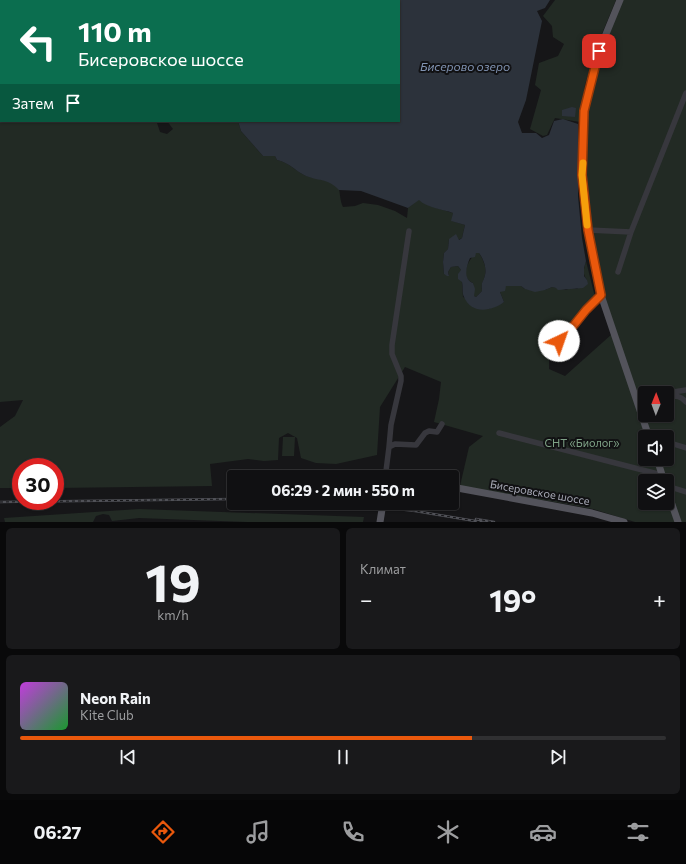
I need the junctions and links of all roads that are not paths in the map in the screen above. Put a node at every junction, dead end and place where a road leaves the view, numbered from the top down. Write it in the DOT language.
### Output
graph roads {
  1 [pos="620,0"];
  2 [pos="686,94"];
  3 [pos="588,230"];
  4 [pos="409,231"];
  5 [pos="631,232"];
  6 [pos="618,272"];
  7 [pos="601,295"];
  8 [pos="559,341"];
  9 [pos="686,390"];
  10 [pos="674,392"];
  11 [pos="638,395"];
  12 [pos="674,396"];
  13 [pos="686,402"];
  14 [pos="442,424"];
  15 [pos="499,433"];
  16 [pos="674,444"];
  17 [pos="388,447"];
  18 [pos="686,448"];
  19 [pos="386,470"];
  20 [pos="648,474"];
  21 [pos="459,488"];
  22 [pos="674,488"];
  23 [pos="686,492"];
  24 [pos="382,510"];
  25 [pos="674,510"];
  26 [pos="380,522"];
  27 [pos="624,522"];
  28 [pos="678,522"];
  1 -- 3 [label="main road"];
  2 -- 5 [label="street"];
  3 -- 5 [label="street"];
  3 -- 7 [label="main road"];
  4 -- 17 [label="street"];
  5 -- 6 [label="street"];
  7 -- 8 [label="street"];
  7 -- 11 [label="main road"];
  9 -- 10 [label="street"];
  12 -- 13 [label="street"];
  14 -- 17 [label="street"];
  15 -- 20 [label="street"];
  16 -- 18 [label="street"];
  17 -- 19 [label="street"];
  21 -- 27 [label="main road, Бисеровское шоссе"];
  22 -- 23 [label="street"];
  24 -- 26 [label="main road"];
  25 -- 28 [label="main road"];
}
